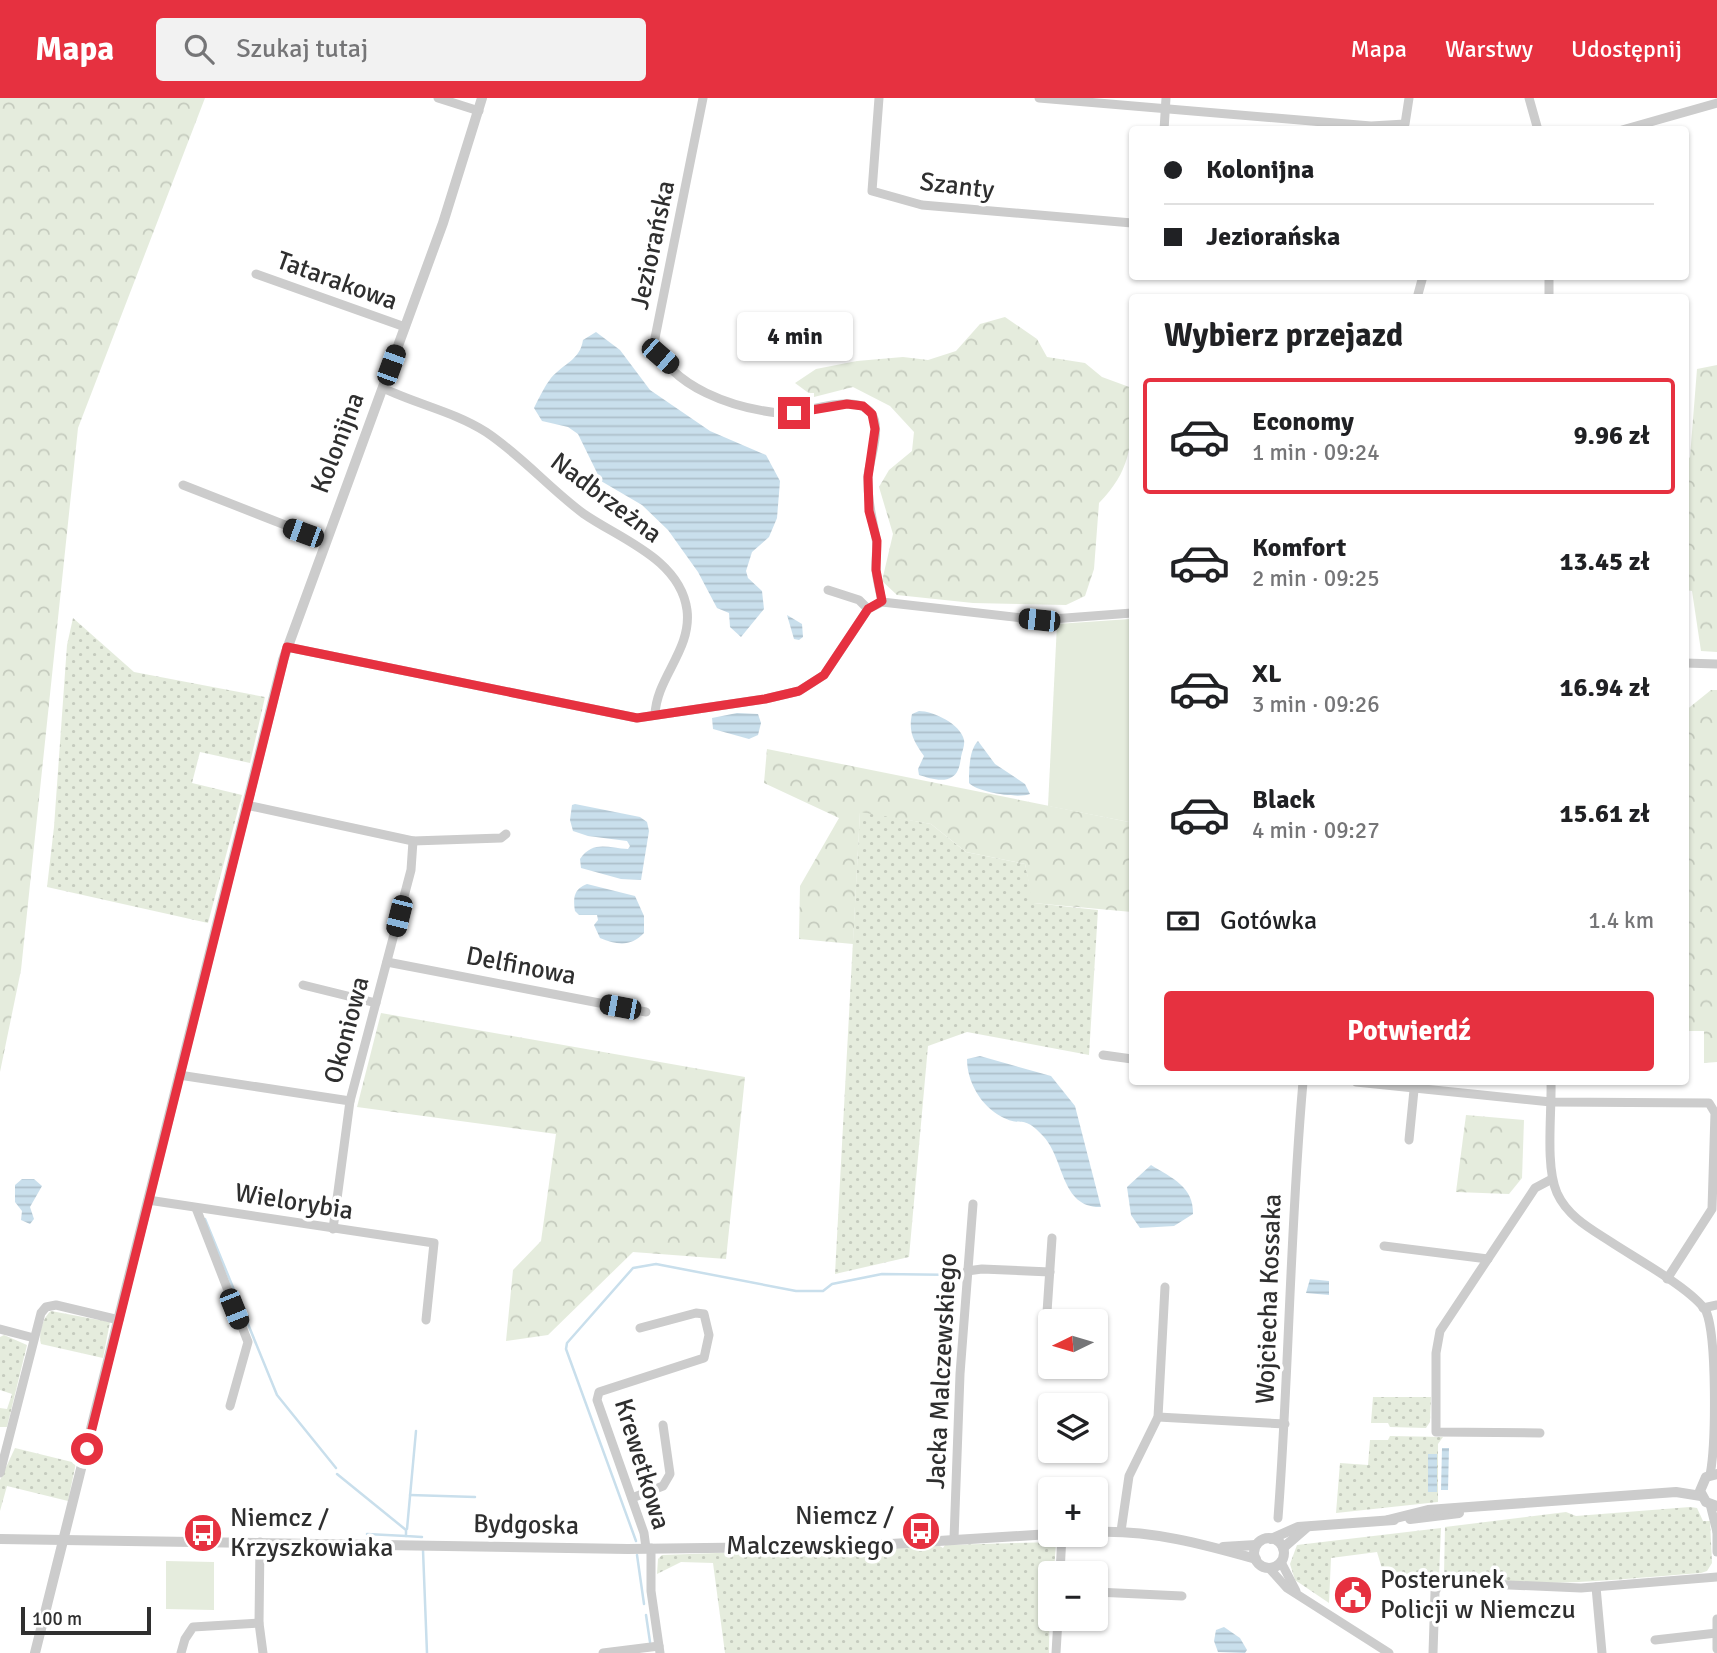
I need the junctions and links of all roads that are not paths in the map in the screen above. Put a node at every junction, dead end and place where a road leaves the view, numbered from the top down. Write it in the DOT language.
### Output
graph roads {
  1 [pos="438,98"];
  2 [pos="482,98"];
  3 [pos="702,98"];
  4 [pos="879,98"];
  5 [pos="1039,98"];
  6 [pos="1409,98"];
  7 [pos="1529,98"];
  8 [pos="1166,103"];
  9 [pos="1704,103"];
  10 [pos="1717,103"];
  11 [pos="479,111"];
  12 [pos="1164,126"];
  13 [pos="1371,126"];
  14 [pos="1407,126"];
  15 [pos="1537,126"];
  16 [pos="1634,126"];
  17 [pos="1129,223"];
  18 [pos="256,274"];
  19 [pos="405,327"];
  20 [pos="383,388"];
  21 [pos="183,485"];
  22 [pos="326,541"];
  23 [pos="828,590"];
  24 [pos="882,601"];
  25 [pos="868,609"];
  26 [pos="1129,612"];
  27 [pos="287,647"];
  28 [pos="1689,663"];
  29 [pos="1717,664"];
  30 [pos="655,715"];
  31 [pos="246,805"];
  32 [pos="506,834"];
  33 [pos="413,842"];
  34 [pos="387,962"];
  35 [pos="303,985"];
  36 [pos="376,1003"];
  37 [pos="646,1013"];
  38 [pos="1103,1055"];
  39 [pos="1129,1059"];
  40 [pos="179,1075"];
  41 [pos="1303,1085"];
  42 [pos="1378,1085"];
  43 [pos="1551,1085"];
  44 [pos="1414,1090"];
  45 [pos="350,1101"];
  46 [pos="1551,1102"];
  47 [pos="1409,1140"];
  48 [pos="1552,1179"];
  49 [pos="148,1200"];
  50 [pos="973,1205"];
  51 [pos="196,1208"];
  52 [pos="333,1229"];
  53 [pos="1052,1238"];
  54 [pos="1384,1246"];
  55 [pos="1488,1259"];
  56 [pos="967,1271"];
  57 [pos="1050,1272"];
  58 [pos="1667,1279"];
  59 [pos="1165,1287"];
  60 [pos="1717,1304"];
  61 [pos="1703,1308"];
  62 [pos="1047,1309"];
  63 [pos="119,1320"];
  64 [pos="426,1320"];
  65 [pos="640,1328"];
  66 [pos="0,1329"];
  67 [pos="34,1338"];
  68 [pos="230,1406"];
  69 [pos="1716,1406"];
  70 [pos="1158,1417"];
  71 [pos="1285,1424"];
  72 [pos="663,1425"];
  73 [pos="1540,1433"];
  74 [pos="1716,1450"];
  75 [pos="0,1473"];
  76 [pos="1713,1475"];
  77 [pos="632,1498"];
  78 [pos="1707,1498"];
  79 [pos="1278,1518"];
  80 [pos="1306,1528"];
  81 [pos="1121,1531"];
  82 [pos="1717,1531"];
  83 [pos="1108,1532"];
  84 [pos="1038,1535"];
  85 [pos="0,1539"];
  86 [pos="954,1539"];
  87 [pos="1271,1539"];
  88 [pos="64,1541"];
  89 [pos="260,1542"];
  90 [pos="1256,1545"];
  91 [pos="648,1548"];
  92 [pos="1217,1548"];
  93 [pos="1283,1548"];
  94 [pos="1717,1552"];
  95 [pos="1255,1559"];
  96 [pos="1281,1562"];
  97 [pos="1269,1567"];
  98 [pos="1717,1577"];
  99 [pos="1596,1587"];
  100 [pos="1108,1592"];
  101 [pos="1297,1593"];
  102 [pos="1182,1595"];
  103 [pos="1717,1619"];
  104 [pos="259,1623"];
  105 [pos="1057,1631"];
  106 [pos="1717,1633"];
  107 [pos="1655,1640"];
  108 [pos="1717,1648"];
  109 [pos="659,1650"];
  110 [pos="35,1653"];
  111 [pos="181,1653"];
  112 [pos="263,1653"];
  113 [pos="603,1653"];
  114 [pos="1056,1653"];
  115 [pos="1389,1653"];
  116 [pos="1433,1653"];
  117 [pos="1602,1653"];
  1 -- 11 [label="street"];
  2 -- 11 [label="street, Kolonijna"];
  3 -- 24 [label="street, Jeziorańska"];
  4 -- 17 [label="street, Szanty"];
  5 -- 8 [label="street"];
  6 -- 14 [label="street"];
  7 -- 15 [label="street"];
  8 -- 12 [label="street"];
  8 -- 13 [label="street"];
  9 -- 10 [label="street"];
  9 -- 16 [label="street"];
  11 -- 19 [label="street, Kolonijna"];
  18 -- 19 [label="street, Tatarakowa"];
  19 -- 20 [label="street, Kolonijna"];
  20 -- 22 [label="street, Kolonijna"];
  20 -- 30 [label="street, Nadbrzeżna"];
  21 -- 22 [label="street"];
  22 -- 27 [label="street, Kolonijna"];
  23 -- 25 [label="street"];
  24 -- 25 [label="street"];
  24 -- 26 [label="street"];
  25 -- 30 [label="street"];
  27 -- 30 [label="street"];
  27 -- 31 [label="street, Kolonijna"];
  28 -- 29 [label="street"];
  31 -- 33 [label="street"];
  31 -- 40 [label="street, Kolonijna"];
  32 -- 33 [label="street"];
  33 -- 34 [label="street, Okoniowa"];
  34 -- 36 [label="street, Okoniowa"];
  34 -- 37 [label="street, Delfinowa"];
  35 -- 36 [label="street"];
  36 -- 45 [label="street, Okoniowa"];
  38 -- 39 [label="street"];
  40 -- 45 [label="street, Okoniowa"];
  40 -- 49 [label="street, Kolonijna"];
  41 -- 71 [label="street, Wojciecha Kossaka"];
  42 -- 44 [label="street"];
  43 -- 46 [label="street"];
  44 -- 46 [label="street"];
  44 -- 47 [label="street"];
  45 -- 52 [label="street"];
  46 -- 48 [label="street"];
  46 -- 58 [label="street"];
  48 -- 55 [label="street"];
  48 -- 58 [label="street"];
  49 -- 51 [label="street, Wielorybia"];
  49 -- 63 [label="street, Kolonijna"];
  50 -- 56 [label="street, Jacka Malczewskiego"];
  51 -- 52 [label="street, Wielorybia"];
  51 -- 68 [label="street"];
  52 -- 64 [label="street, Wielorybia"];
  53 -- 57 [label="street"];
  54 -- 55 [label="street"];
  55 -- 73 [label="street"];
  56 -- 57 [label="street"];
  56 -- 86 [label="street, Jacka Malczewskiego"];
  57 -- 62 [label="street"];
  58 -- 61 [label="street"];
  59 -- 70 [label="street"];
  60 -- 61 [label="street"];
  61 -- 69 [label="street"];
  63 -- 67 [label="street"];
  63 -- 88 [label="street, Kolonijna"];
  65 -- 77 [label="street, Krewetkowa"];
  66 -- 67 [label="street"];
  67 -- 75 [label="street"];
  69 -- 74 [label="street"];
  70 -- 71 [label="street"];
  70 -- 81 [label="street"];
  71 -- 79 [label="street, Wojciecha Kossaka"];
  72 -- 77 [label="street"];
  74 -- 76 [label="street"];
  76 -- 78 [label="street"];
  77 -- 91 [label="street, Krewetkowa"];
  78 -- 80 [label="street"];
  78 -- 82 [label="street"];
  80 -- 87 [label="street"];
  80 -- 93 [label="street"];
  81 -- 83 [label="street"];
  81 -- 92 [label="street"];
  82 -- 94 [label="street"];
  84 -- 86 [label="street, Bydgoska"];
  85 -- 88 [label="street, Bydgoska"];
  86 -- 91 [label="street, Bydgoska"];
  87 -- 90 [label="street"];
  87 -- 93 [label="street"];
  88 -- 89 [label="street, Bydgoska"];
  88 -- 110 [label="street, Kolonijna"];
  89 -- 91 [label="street, Bydgoska"];
  89 -- 104 [label="street"];
  90 -- 92 [label="street"];
  90 -- 95 [label="street"];
  91 -- 109 [label="street, Krewetkowa"];
  92 -- 95 [label="street"];
  93 -- 96 [label="street"];
  95 -- 97 [label="street"];
  96 -- 97 [label="street"];
  96 -- 101 [label="street"];
  97 -- 101 [label="street"];
  98 -- 99 [label="street"];
  99 -- 116 [label="street"];
  99 -- 117 [label="street"];
  100 -- 102 [label="street"];
  101 -- 115 [label="street"];
  103 -- 106 [label="street"];
  104 -- 111 [label="street"];
  104 -- 112 [label="street"];
  105 -- 114 [label="street"];
  106 -- 107 [label="street"];
  106 -- 108 [label="street"];
  109 -- 113 [label="street"];
}
